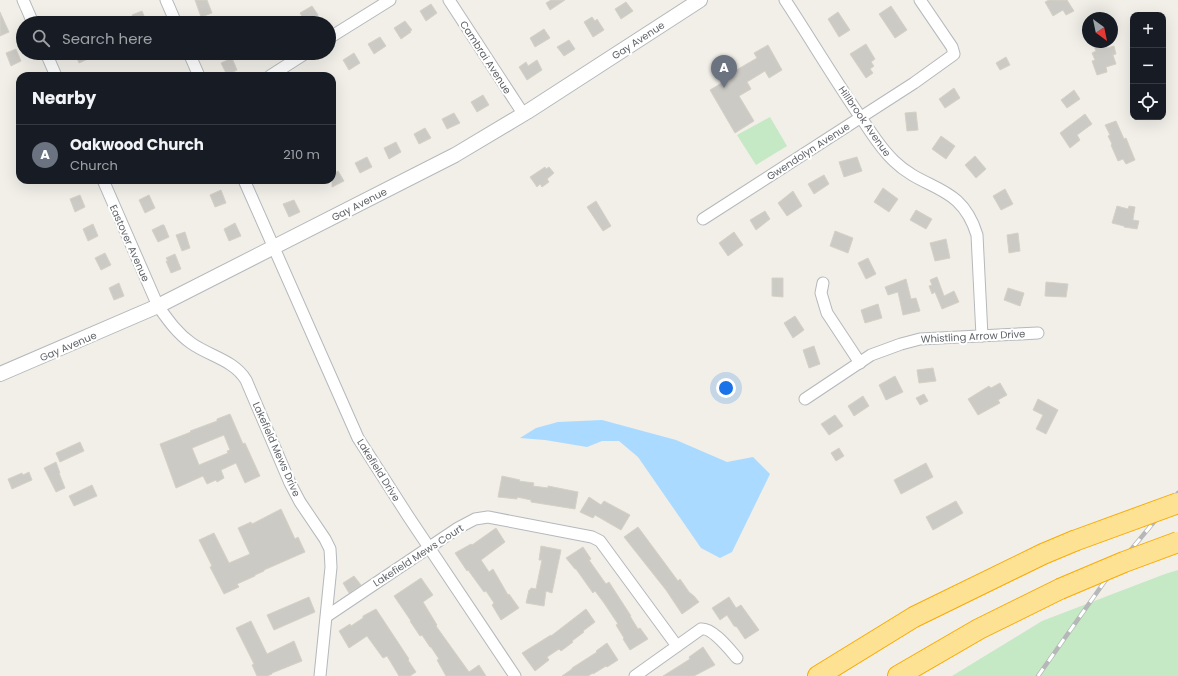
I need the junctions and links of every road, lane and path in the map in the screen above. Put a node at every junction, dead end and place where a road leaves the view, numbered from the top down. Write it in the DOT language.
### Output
graph roads {
  1 [pos="23,0"];
  2 [pos="166,0"];
  3 [pos="390,0"];
  4 [pos="449,0"];
  5 [pos="700,0"];
  6 [pos="784,0"];
  7 [pos="920,0"];
  8 [pos="30,16"];
  9 [pos="173,16"];
  10 [pos="336,34"];
  11 [pos="49,60"];
  12 [pos="192,60"];
  13 [pos="295,60"];
  14 [pos="54,72"];
  15 [pos="197,72"];
  16 [pos="276,72"];
  17 [pos="524,115"];
  18 [pos="861,117"];
  19 [pos="105,184"];
  20 [pos="246,184"];
  21 [pos="703,219"];
  22 [pos="273,248"];
  23 [pos="823,283"];
  24 [pos="158,306"];
  25 [pos="1038,333"];
  26 [pos="982,336"];
  27 [pos="860,363"];
  28 [pos="0,374"];
  29 [pos="805,399"];
  30 [pos="1178,503"];
  31 [pos="1178,542"];
  32 [pos="429,547"];
  33 [pos="327,616"];
  34 [pos="677,646"];
  35 [pos="737,658"];
  36 [pos="320,676"];
  37 [pos="515,676"];
  38 [pos="635,676"];
  39 [pos="818,676"];
  40 [pos="898,676"];
  1 -- 8 [label="street"];
  2 -- 9 [label="street"];
  3 -- 10 [label="street"];
  4 -- 17 [label="street, Cambrai Avenue"];
  5 -- 17 [label="street, Gay Avenue"];
  6 -- 18 [label="street, Hillbrook Avenue"];
  7 -- 18 [label="street, Gwendolyn Avenue"];
  11 -- 14 [label="street"];
  12 -- 15 [label="street"];
  13 -- 16 [label="street"];
  17 -- 22 [label="street, Gay Avenue"];
  18 -- 21 [label="street, Gwendolyn Avenue"];
  18 -- 26 [label="street, Hillbrook Avenue"];
  19 -- 24 [label="street, Eastover Avenue"];
  20 -- 22 [label="street, Lakefield Drive"];
  22 -- 24 [label="street, Gay Avenue"];
  22 -- 32 [label="street, Lakefield Drive"];
  23 -- 27 [label="street"];
  24 -- 28 [label="street, Gay Avenue"];
  24 -- 33 [label="street, Lakefield Mews Drive"];
  25 -- 26 [label="street, Whistling Arrow Drive"];
  26 -- 27 [label="street, Whistling Arrow Drive"];
  27 -- 29 [label="street, Whistling Arrow Drive"];
  30 -- 39 [label="highway, bridge"];
  31 -- 40 [label="highway, bridge"];
  32 -- 33 [label="street, Lakefield Mews Court"];
  32 -- 34 [label="street, Lakefield Mews Court"];
  32 -- 37 [label="street, Lakefield Drive"];
  33 -- 36 [label="street, Lakefield Mews Drive"];
  34 -- 35 [label="street"];
  34 -- 38 [label="street"];
}
